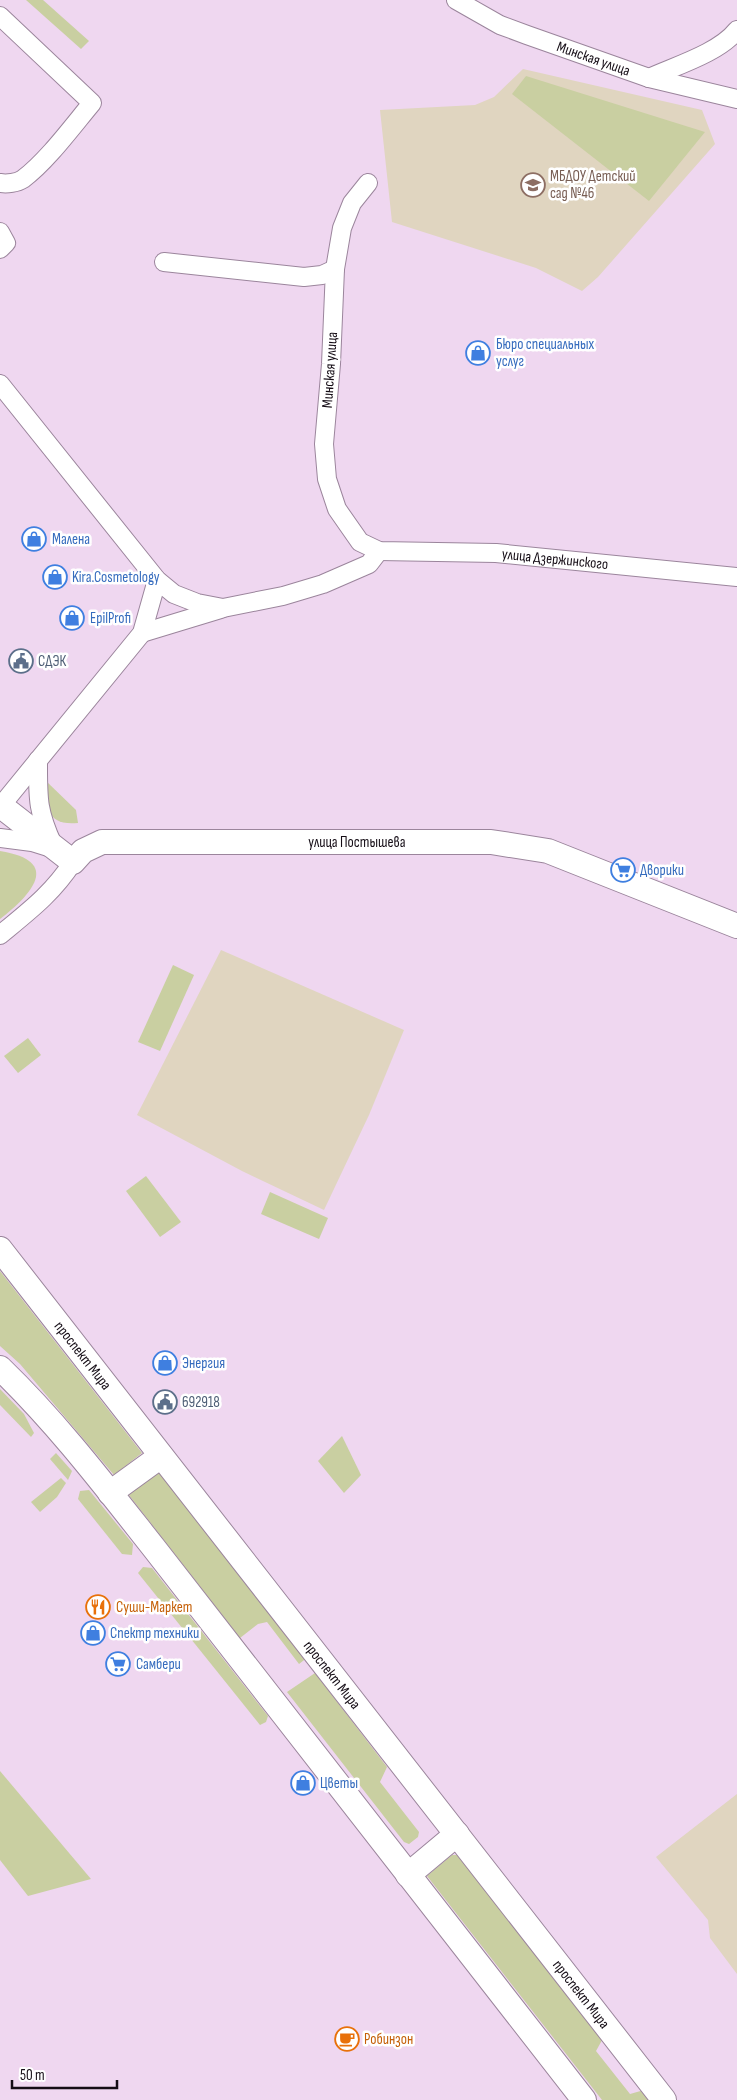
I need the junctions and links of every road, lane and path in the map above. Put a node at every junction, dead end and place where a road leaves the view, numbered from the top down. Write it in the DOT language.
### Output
graph roads {
  1 [pos="456,0"];
  2 [pos="0,16"];
  3 [pos="737,30"];
  4 [pos="648,78"];
  5 [pos="737,99"];
  6 [pos="0,183"];
  7 [pos="368,183"];
  8 [pos="0,232"];
  9 [pos="0,249"];
  10 [pos="164,262"];
  11 [pos="335,269"];
  12 [pos="0,384"];
  13 [pos="376,550"];
  14 [pos="737,577"];
  15 [pos="157,580"];
  16 [pos="223,608"];
  17 [pos="142,633"];
  18 [pos="38,760"];
  19 [pos="0,806"];
  20 [pos="0,838"];
  21 [pos="64,856"];
  22 [pos="737,926"];
  23 [pos="0,935"];
  24 [pos="0,1249"];
  25 [pos="0,1368"];
  26 [pos="161,1456"];
  27 [pos="110,1493"];
  28 [pos="457,1834"];
  29 [pos="408,1875"];
  30 [pos="584,2100"];
  31 [pos="664,2100"];
  1 -- 4 [label="street, Минская улица"];
  2 -- 6 [label="street"];
  3 -- 4 [label="street"];
  4 -- 5 [label="street, Минская улица"];
  7 -- 11 [label="street, Минская улица"];
  8 -- 9 [label="street"];
  10 -- 11 [label="street"];
  11 -- 13 [label="street, Минская улица"];
  12 -- 15 [label="street"];
  13 -- 14 [label="street, улица Дзержинского"];
  13 -- 16 [label="street"];
  15 -- 16 [label="street"];
  15 -- 17 [label="street"];
  16 -- 17 [label="street"];
  17 -- 18 [label="street"];
  18 -- 19 [label="street"];
  18 -- 21 [label="street"];
  19 -- 21 [label="street"];
  20 -- 21 [label="street"];
  21 -- 22 [label="street, улица Постышева"];
  21 -- 23 [label="street, улица Постышева"];
  24 -- 26 [label="street, проспект Мира"];
  25 -- 27 [label="street"];
  26 -- 27 [label="street"];
  26 -- 28 [label="street, проспект Мира"];
  27 -- 29 [label="street"];
  28 -- 29 [label="street"];
  28 -- 31 [label="street, проспект Мира"];
  29 -- 30 [label="street"];
}
